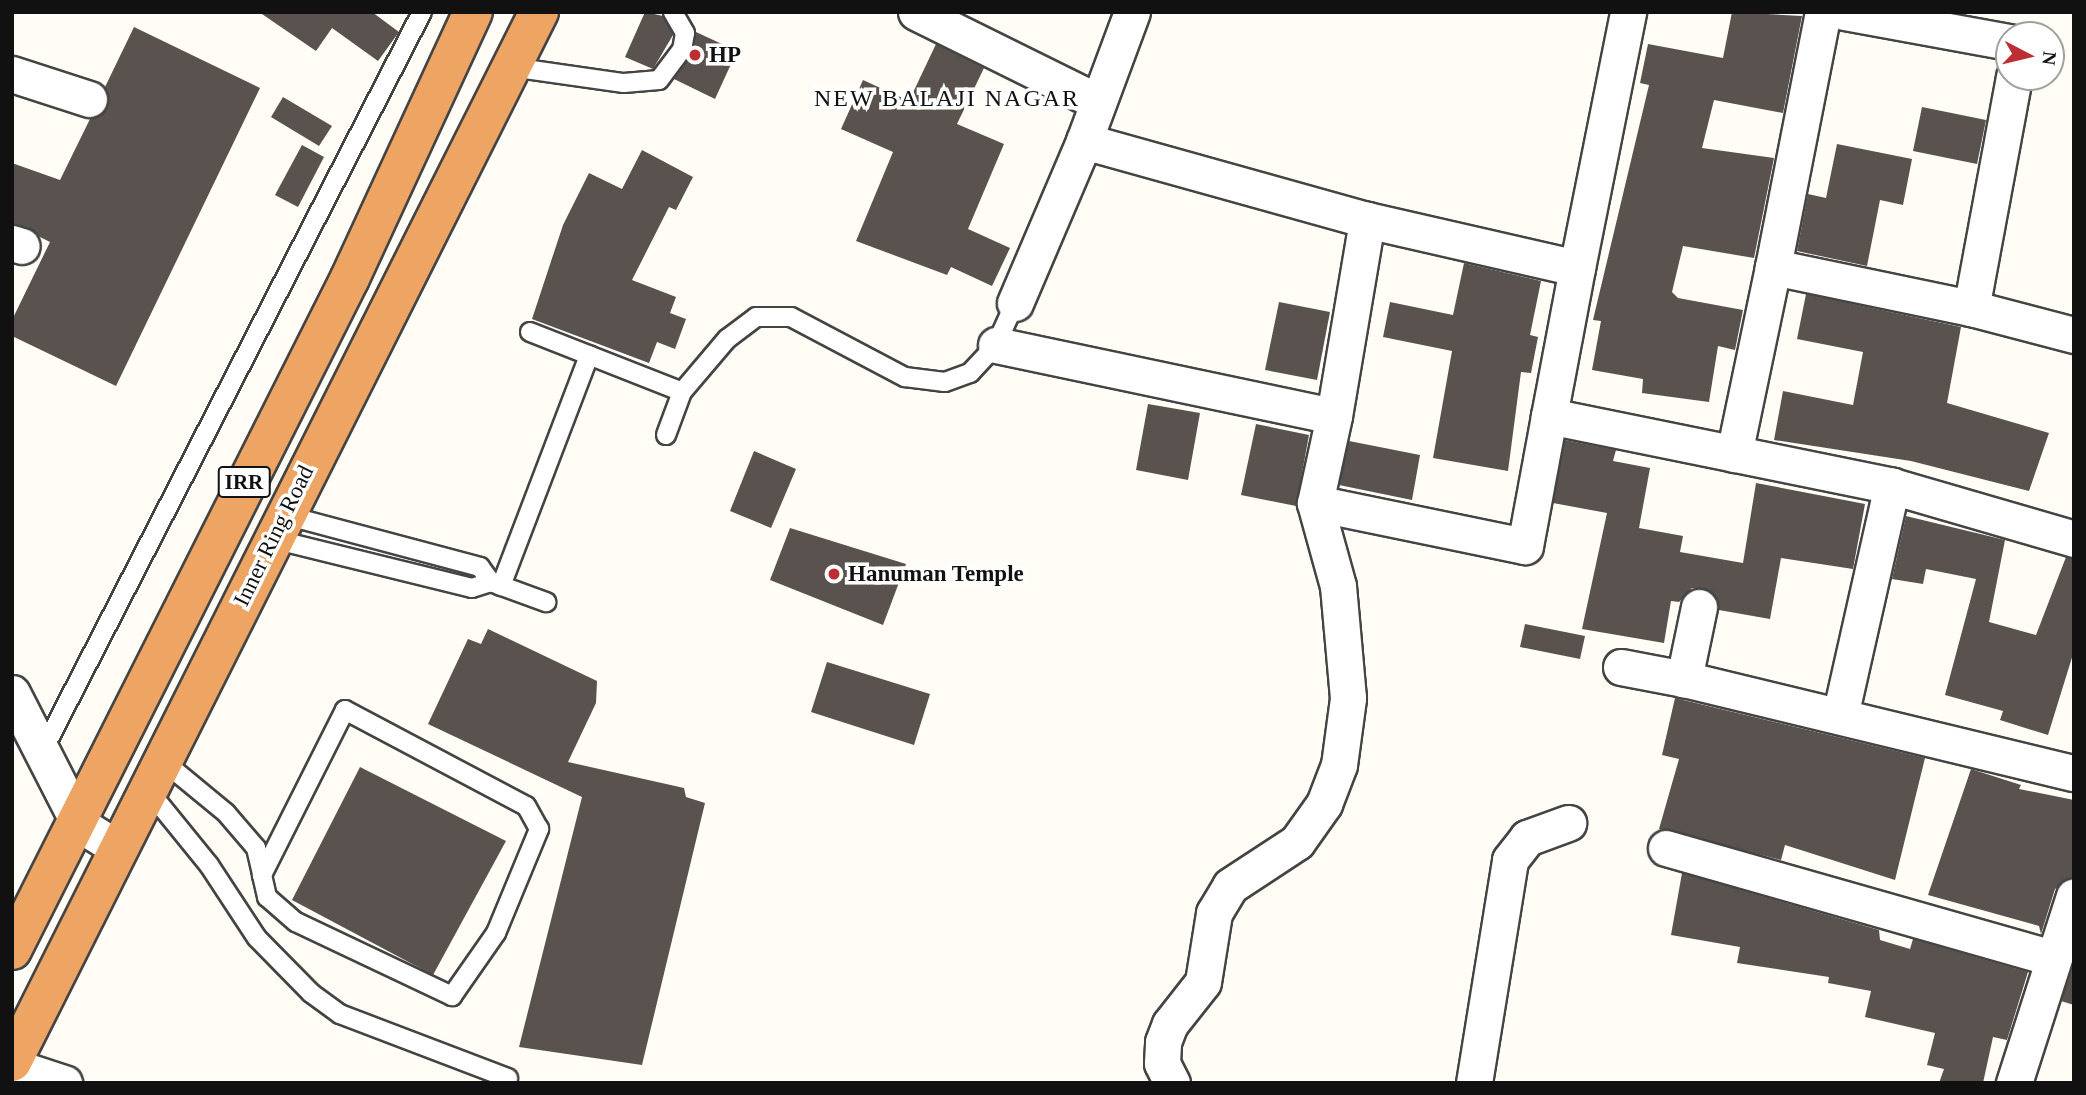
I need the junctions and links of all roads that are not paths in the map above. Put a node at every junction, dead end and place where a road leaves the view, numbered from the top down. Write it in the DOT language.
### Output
graph roads {
  1 [pos="422,12"];
  2 [pos="473,12"];
  3 [pos="539,12"];
  4 [pos="673,12"];
  5 [pos="916,12"];
  6 [pos="1132,12"];
  7 [pos="1629,12"];
  8 [pos="1823,12"];
  9 [pos="1844,12"];
  10 [pos="1995,39"];
  11 [pos="511,66"];
  12 [pos="12,74"];
  13 [pos="2011,91"];
  14 [pos="89,99"];
  15 [pos="1098,102"];
  16 [pos="1084,141"];
  17 [pos="1367,220"];
  18 [pos="1773,267"];
  19 [pos="1577,268"];
  20 [pos="1015,303"];
  21 [pos="1971,308"];
  22 [pos="530,332"];
  23 [pos="2074,335"];
  24 [pos="996,345"];
  25 [pos="589,355"];
  26 [pos="682,392"];
  27 [pos="1334,416"];
  28 [pos="1549,416"];
  29 [pos="666,435"];
  30 [pos="1734,454"];
  31 [pos="1892,486"];
  32 [pos="1315,503"];
  33 [pos="279,527"];
  34 [pos="2074,539"];
  35 [pos="496,584"];
  36 [pos="546,602"];
  37 [pos="1699,607"];
  38 [pos="1620,667"];
  39 [pos="1684,679"];
  40 [pos="12,694"];
  41 [pos="1840,716"];
  42 [pos="42,752"];
  43 [pos="2074,773"];
  44 [pos="156,776"];
  45 [pos="1568,823"];
  46 [pos="79,824"];
  47 [pos="116,847"];
  48 [pos="1666,848"];
  49 [pos="262,875"];
  50 [pos="2074,896"];
  51 [pos="12,950"];
  52 [pos="2052,958"];
  53 [pos="12,1064"];
  54 [pos="508,1078"];
  55 [pos="64,1083"];
  56 [pos="1172,1083"];
  57 [pos="1474,1083"];
  58 [pos="2014,1083"];
  1 -- 42 [label="lane"];
  2 -- 46 [label="highway, IRR"];
  3 -- 11 [label="highway, Inner Ring Road / IRR"];
  4 -- 11 [label="lane"];
  5 -- 15 [label="street"];
  6 -- 15 [label="street"];
  7 -- 19 [label="street"];
  8 -- 18 [label="street"];
  9 -- 10 [label="street"];
  11 -- 33 [label="highway, Inner Ring Road / IRR"];
  12 -- 14 [label="street"];
  13 -- 21 [label="street"];
  15 -- 16 [label="street"];
  16 -- 17 [label="street"];
  16 -- 20 [label="street"];
  17 -- 19 [label="street"];
  17 -- 27 [label="street"];
  18 -- 21 [label="street"];
  18 -- 30 [label="street"];
  19 -- 28 [label="street"];
  20 -- 24 [label="lane"];
  21 -- 23 [label="street"];
  22 -- 25 [label="lane"];
  24 -- 26 [label="lane"];
  24 -- 27 [label="street"];
  25 -- 26 [label="lane"];
  25 -- 35 [label="lane"];
  26 -- 29 [label="lane"];
  27 -- 32 [label="street"];
  28 -- 30 [label="street"];
  28 -- 32 [label="street"];
  30 -- 31 [label="street"];
  31 -- 34 [label="street"];
  31 -- 41 [label="street"];
  32 -- 56 [label="street"];
  33 -- 35 [label="lane"];
  33 -- 35 [label="lane"];
  33 -- 44 [label="highway, Inner Ring Road / IRR"];
  35 -- 36 [label="lane"];
  37 -- 39 [label="street"];
  38 -- 39 [label="street"];
  39 -- 41 [label="street"];
  40 -- 42 [label="street"];
  41 -- 43 [label="street"];
  42 -- 46 [label="street"];
  44 -- 47 [label="highway, Inner Ring Road / IRR"];
  44 -- 49 [label="lane"];
  44 -- 54 [label="lane"];
  45 -- 57 [label="street"];
  46 -- 47 [label="street"];
  46 -- 51 [label="highway, IRR"];
  47 -- 53 [label="highway, Inner Ring Road / IRR"];
  48 -- 52 [label="street"];
  49 -- 49 [label="lane"];
  50 -- 52 [label="street"];
  52 -- 58 [label="street"];
  53 -- 55 [label="street"];
}
